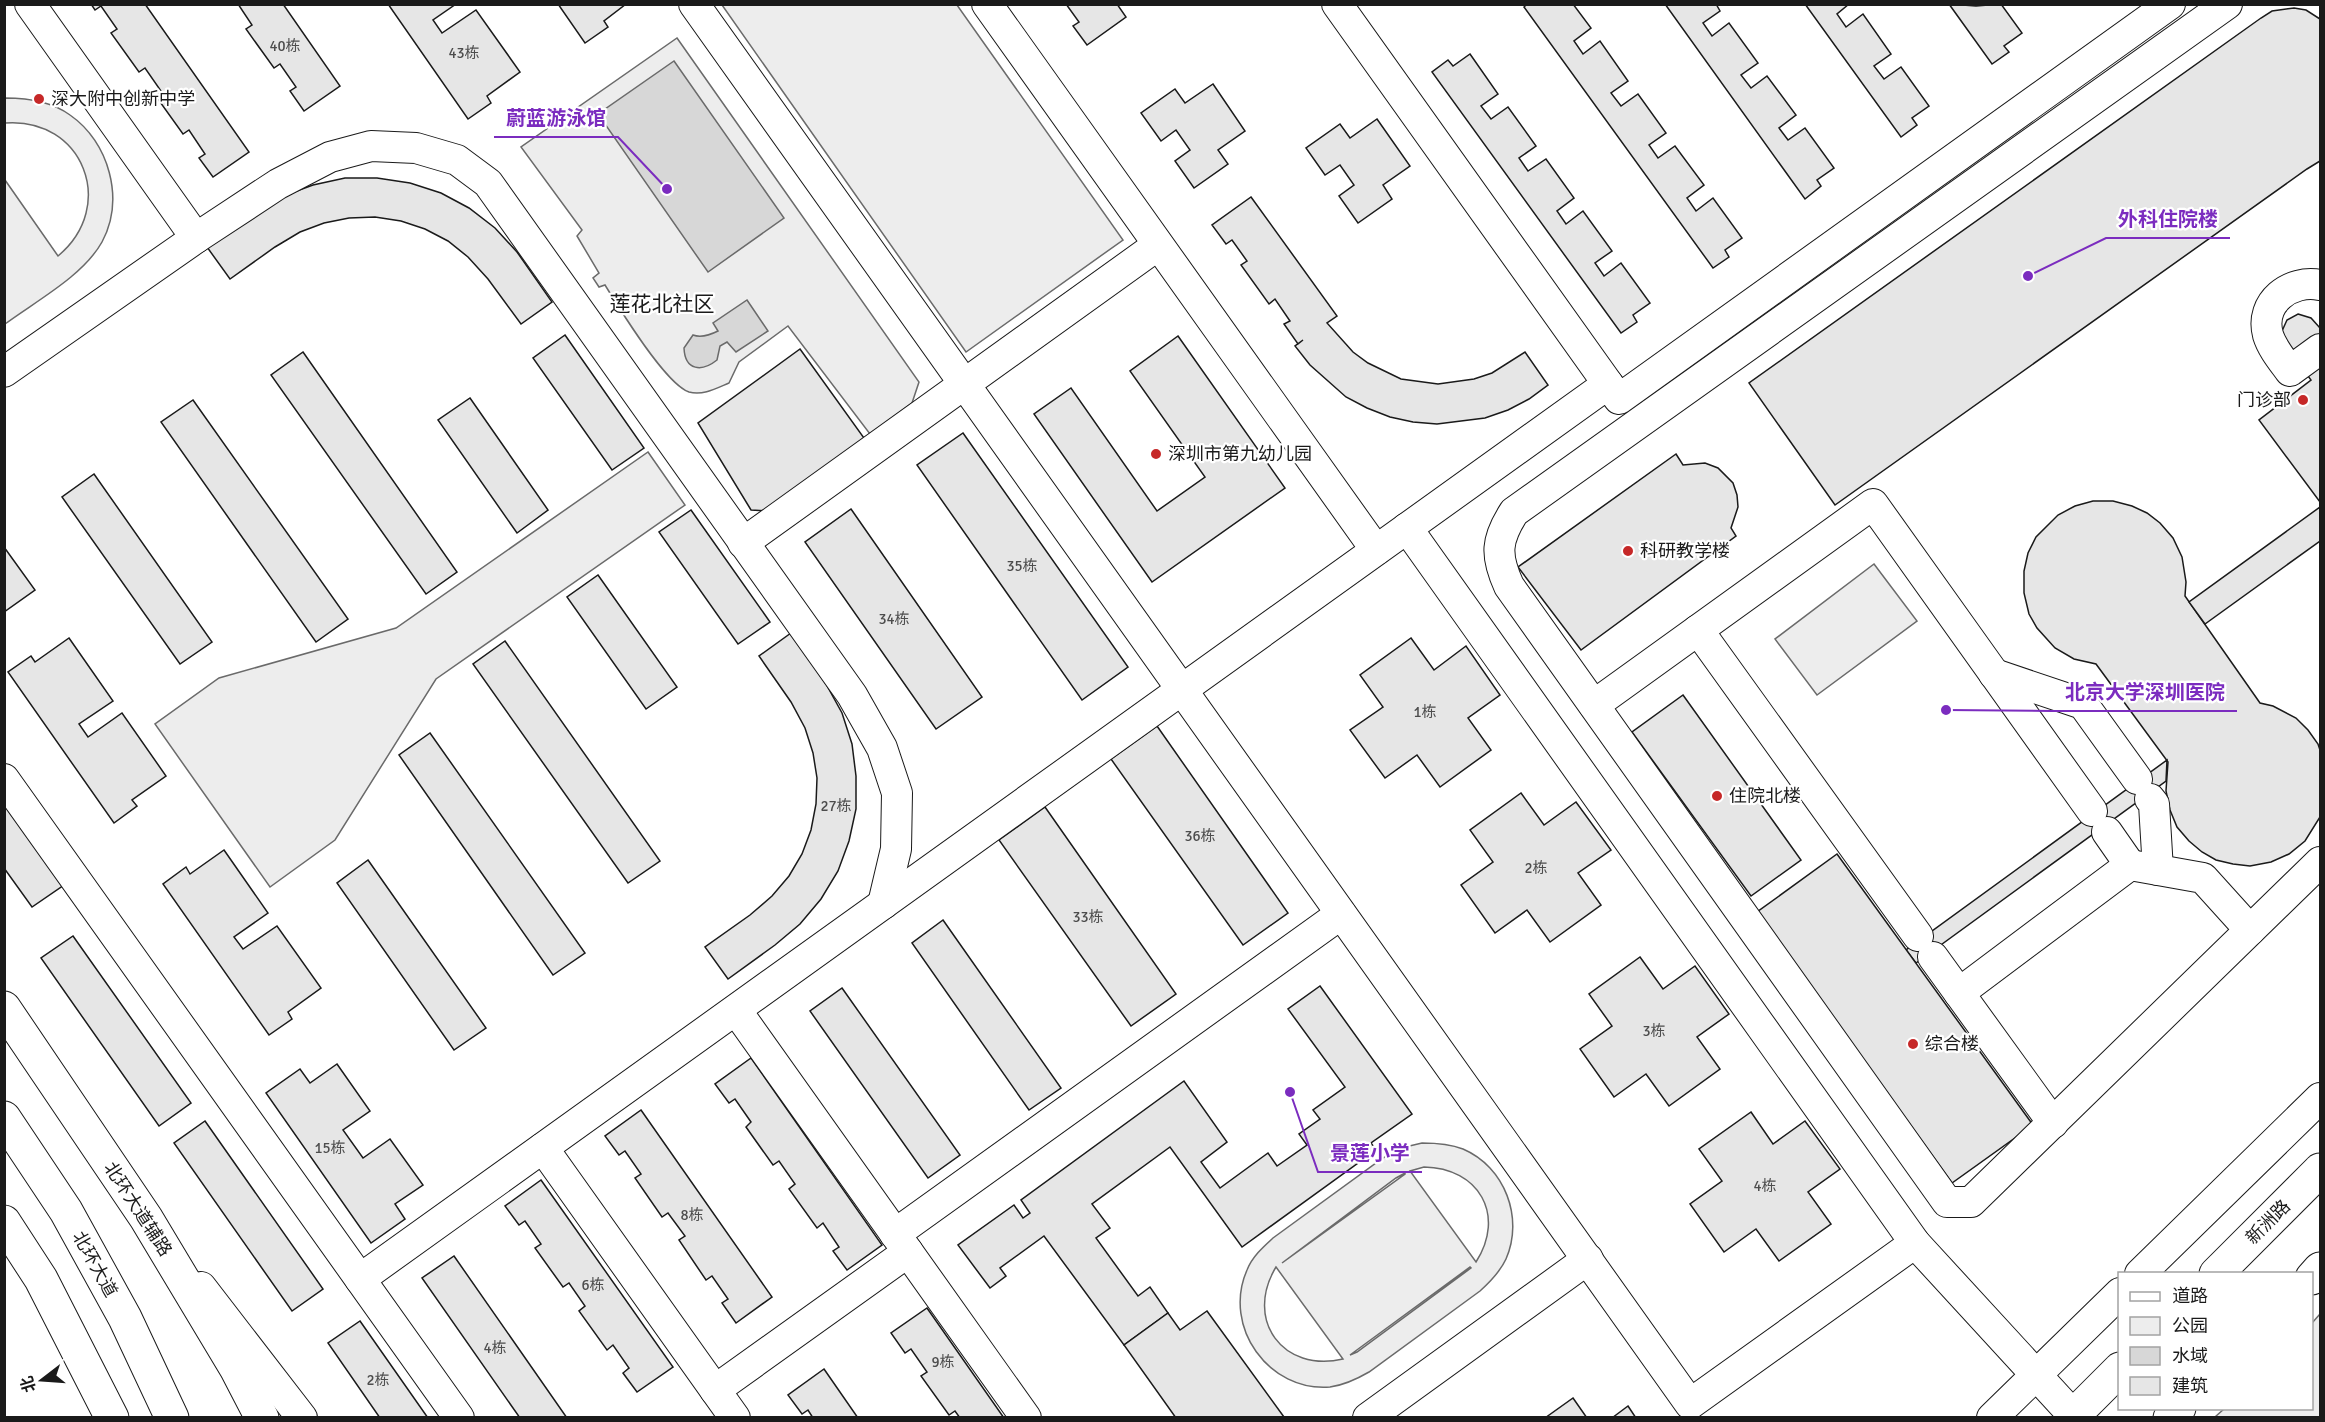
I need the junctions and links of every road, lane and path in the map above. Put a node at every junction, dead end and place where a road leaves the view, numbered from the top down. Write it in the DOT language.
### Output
graph roads {
  1 [pos="30,4"];
  2 [pos="694,4"];
  3 [pos="987,4"];
  4 [pos="1337,4"];
  5 [pos="2170,4"];
  6 [pos="2227,4"];
  7 [pos="196,238"];
  8 [pos="1158,245"];
  9 [pos="2320,285"];
  10 [pos="2320,349"];
  11 [pos="4,372"];
  12 [pos="964,384"];
  13 [pos="1608,384"];
  14 [pos="1407,528"];
  15 [pos="743,543"];
  16 [pos="1376,550"];
  17 [pos="1698,630"];
  18 [pos="1994,674"];
  19 [pos="1182,689"];
  20 [pos="1594,705"];
  21 [pos="4,780"];
  22 [pos="2320,862"];
  23 [pos="2144,867"];
  24 [pos="883,904"];
  25 [pos="1341,914"];
  26 [pos="2250,930"];
  27 [pos="1959,993"];
  28 [pos="4,1008"];
  29 [pos="735,1010"];
  30 [pos="2320,1098"];
  31 [pos="4,1118"];
  32 [pos="2053,1123"];
  33 [pos="543,1148"];
  34 [pos="2320,1170"];
  35 [pos="146,1218"];
  36 [pos="4,1222"];
  37 [pos="902,1243"];
  38 [pos="1915,1243"];
  39 [pos="1588,1259"];
  40 [pos="2142,1272"];
  41 [pos="2218,1272"];
  42 [pos="360,1279"];
  43 [pos="2118,1295"];
  44 [pos="2118,1372"];
  45 [pos="2035,1375"];
  46 [pos="715,1390"];
  47 [pos="256,1404"];
  48 [pos="2072,1416"];
  49 [pos="112,1418"];
  50 [pos="172,1418"];
  51 [pos="269,1418"];
  52 [pos="302,1418"];
  53 [pos="459,1418"];
  54 [pos="735,1418"];
  55 [pos="1026,1418"];
  56 [pos="1368,1418"];
  57 [pos="1992,1418"];
  1 -- 7 [label="street"];
  2 -- 12 [label="street"];
  3 -- 8 [label="street"];
  4 -- 13 [label="street"];
  5 -- 13 [label="street"];
  6 -- 20 [label="street"];
  7 -- 11 [label="street"];
  7 -- 15 [label="street"];
  8 -- 12 [label="street"];
  8 -- 16 [label="street"];
  9 -- 10 [label="street"];
  12 -- 15 [label="street"];
  12 -- 19 [label="street"];
  13 -- 14 [label="street"];
  14 -- 16 [label="street"];
  14 -- 38 [label="street"];
  15 -- 24 [label="street"];
  16 -- 19 [label="street"];
  17 -- 18 [label="street"];
  17 -- 20 [label="street"];
  17 -- 27 [label="street"];
  18 -- 23 [label="street"];
  18 -- 23 [label="street"];
  19 -- 24 [label="street"];
  19 -- 25 [label="street"];
  20 -- 32 [label="street"];
  21 -- 42 [label="street"];
  22 -- 26 [label="street"];
  23 -- 26 [label="street"];
  23 -- 27 [label="street"];
  24 -- 29 [label="street"];
  25 -- 37 [label="street"];
  25 -- 39 [label="street"];
  26 -- 32 [label="street"];
  27 -- 32 [label="street"];
  28 -- 35 [label="main road, 北环大道辅路"];
  29 -- 33 [label="street"];
  29 -- 37 [label="street"];
  30 -- 40 [label="street"];
  31 -- 50 [label="main road, 北环大道"];
  33 -- 42 [label="street"];
  33 -- 46 [label="street"];
  34 -- 41 [label="main road, 新洲路"];
  35 -- 47 [label="main road, 北环大道辅路"];
  35 -- 52 [label="street"];
  36 -- 49 [label="main road"];
  37 -- 46 [label="street"];
  37 -- 55 [label="street"];
  38 -- 39 [label="street"];
  38 -- 45 [label="street"];
  39 -- 56 [label="street"];
  42 -- 53 [label="street"];
  43 -- 45 [label="street"];
  44 -- 48 [label="main road"];
  45 -- 48 [label="street"];
  45 -- 57 [label="street"];
  46 -- 54 [label="street"];
  47 -- 51 [label="main road, 北环大道辅路"];
}
